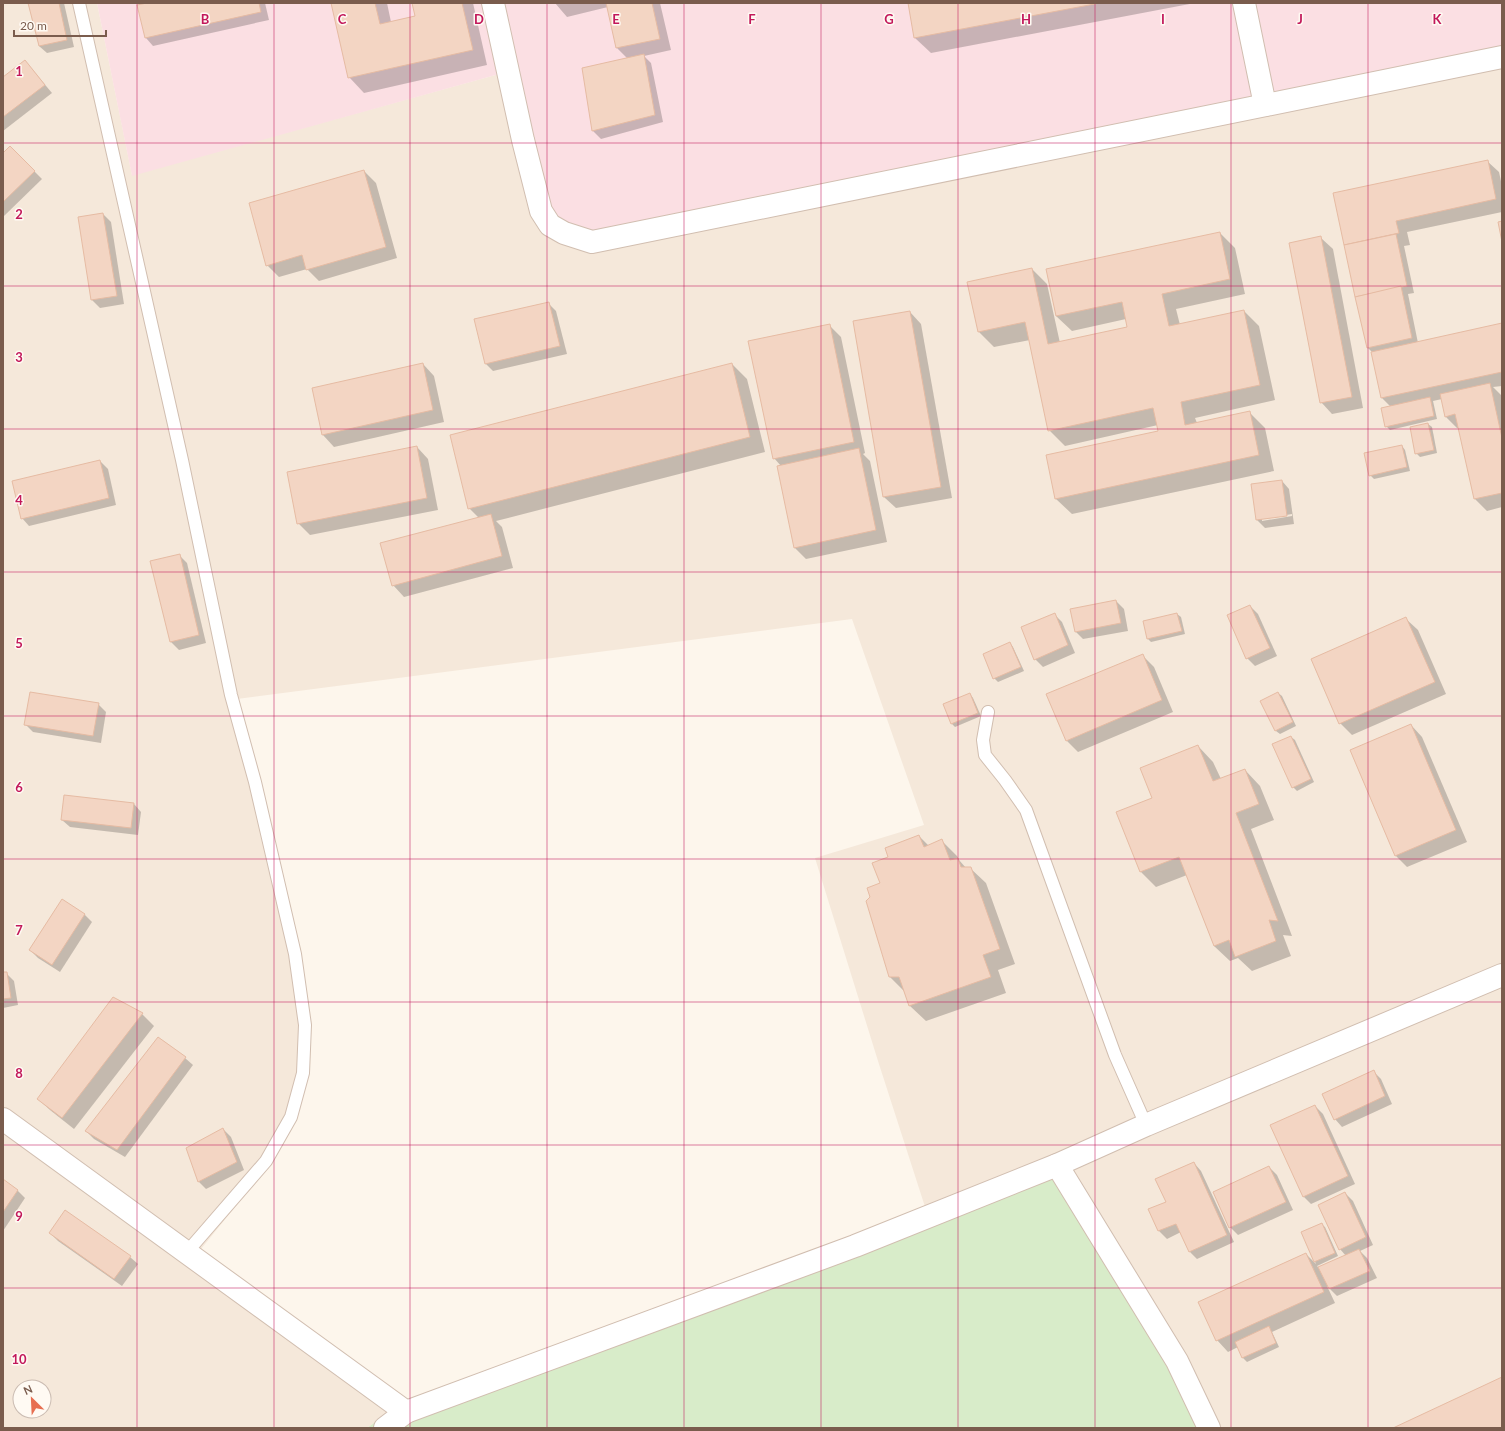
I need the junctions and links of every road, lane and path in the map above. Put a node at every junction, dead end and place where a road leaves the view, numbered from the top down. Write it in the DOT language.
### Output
graph roads {
  1 [pos="79,3"];
  2 [pos="493,3"];
  3 [pos="1244,3"];
  4 [pos="1502,57"];
  5 [pos="1265,105"];
  6 [pos="988,712"];
  7 [pos="1502,975"];
  8 [pos="3,1119"];
  9 [pos="1146,1126"];
  10 [pos="1057,1165"];
  11 [pos="187,1252"];
  12 [pos="406,1412"];
  13 [pos="384,1428"];
  14 [pos="1209,1428"];
  1 -- 11 [label="lane"];
  2 -- 5 [label="street"];
  3 -- 5 [label="street"];
  4 -- 5 [label="street"];
  6 -- 9 [label="lane"];
  7 -- 9 [label="street"];
  8 -- 11 [label="street"];
  9 -- 10 [label="street"];
  10 -- 12 [label="street"];
  10 -- 14 [label="street"];
  11 -- 12 [label="street"];
  12 -- 13 [label="street"];
}
